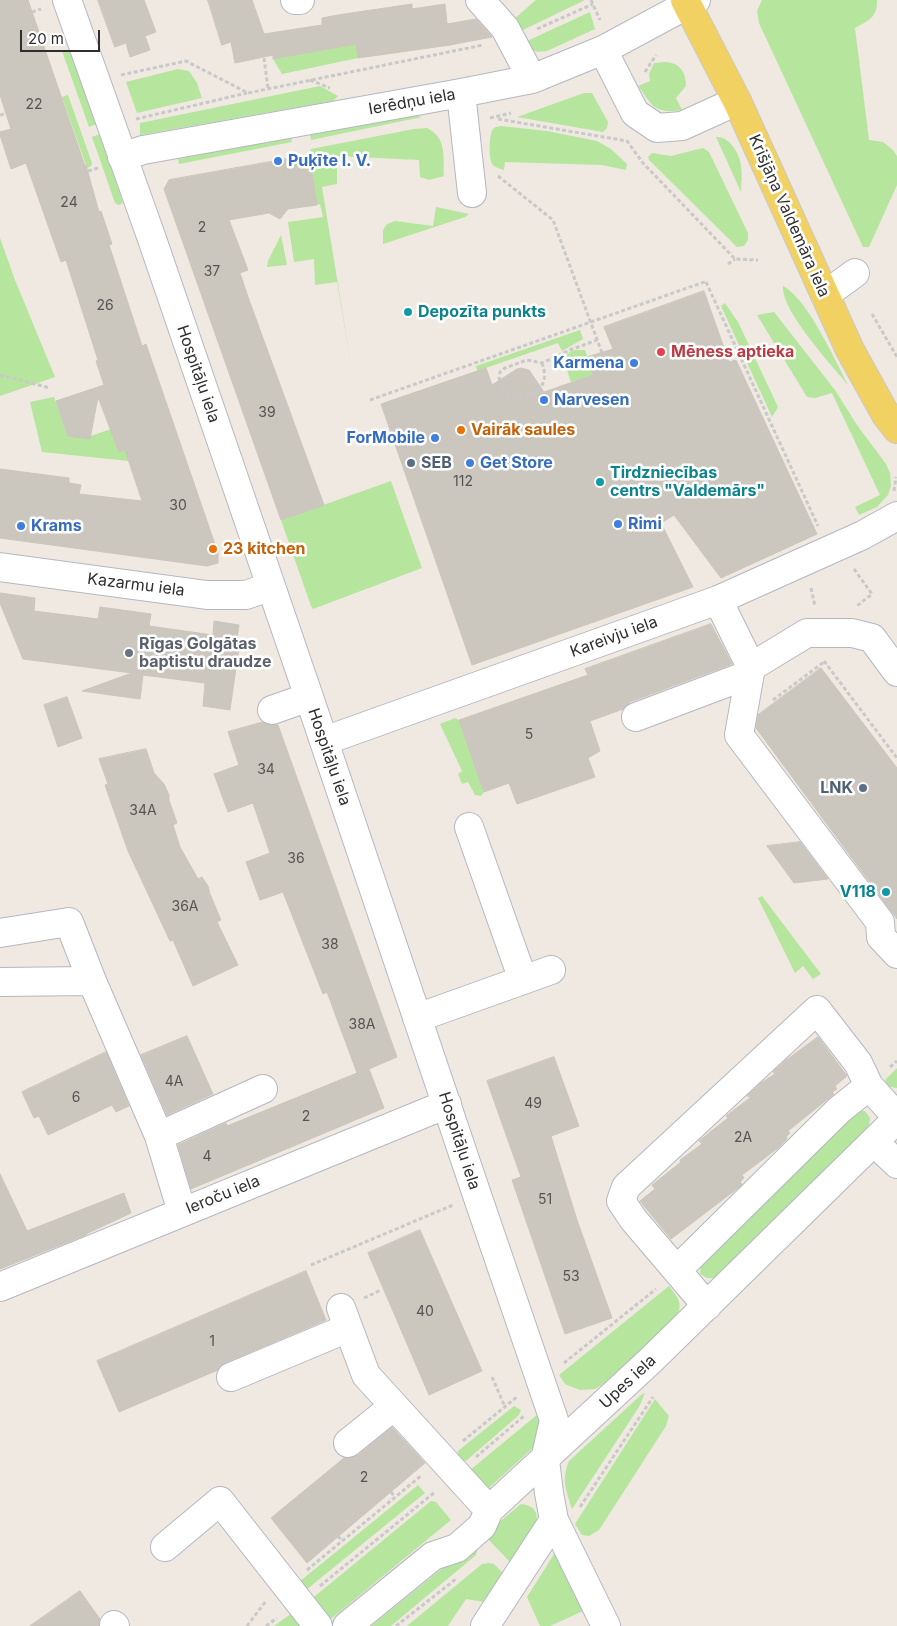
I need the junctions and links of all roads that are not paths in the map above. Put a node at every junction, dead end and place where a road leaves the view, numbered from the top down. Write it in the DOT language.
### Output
graph roads {
  1 [pos="295,0"];
  2 [pos="300,0"];
  3 [pos="480,0"];
  4 [pos="689,1"];
  5 [pos="55,4"];
  6 [pos="603,50"];
  7 [pos="532,79"];
  8 [pos="461,94"];
  9 [pos="737,101"];
  10 [pos="110,163"];
  11 [pos="472,193"];
  12 [pos="855,273"];
  13 [pos="825,295"];
  14 [pos="897,429"];
  15 [pos="895,505"];
  16 [pos="0,567"];
  17 [pos="271,586"];
  18 [pos="718,600"];
  19 [pos="751,670"];
  20 [pos="897,672"];
  21 [pos="309,697"];
  22 [pos="272,710"];
  23 [pos="636,717"];
  24 [pos="324,741"];
  25 [pos="470,827"];
  26 [pos="0,933"];
  27 [pos="897,954"];
  28 [pos="550,970"];
  29 [pos="523,980"];
  30 [pos="92,981"];
  31 [pos="0,982"];
  32 [pos="417,1018"];
  33 [pos="869,1086"];
  34 [pos="264,1089"];
  35 [pos="446,1104"];
  36 [pos="897,1118"];
  37 [pos="159,1136"];
  38 [pos="874,1142"];
  39 [pos="897,1164"];
  40 [pos="182,1212"];
  41 [pos="677,1270"];
  42 [pos="0,1287"];
  43 [pos="707,1306"];
  44 [pos="231,1377"];
  45 [pos="394,1406"];
  46 [pos="348,1443"];
  47 [pos="545,1460"];
  48 [pos="489,1510"];
  49 [pos="554,1520"];
  50 [pos="165,1547"];
  51 [pos="318,1626"];
  52 [pos="346,1626"];
  53 [pos="485,1626"];
  54 [pos="606,1626"];
  1 -- 2 [label="street"];
  3 -- 7 [label="street"];
  4 -- 6 [label="street, Ierēdņu iela"];
  4 -- 9 [label="main road, Krišjāņa Valdemāra iela"];
  5 -- 10 [label="street, Hospitāļu iela"];
  6 -- 7 [label="street, Ierēdņu iela"];
  6 -- 9 [label="street"];
  7 -- 8 [label="street, Ierēdņu iela"];
  8 -- 10 [label="street, Ierēdņu iela"];
  8 -- 11 [label="street"];
  9 -- 13 [label="main road, Krišjāņa Valdemāra iela"];
  10 -- 17 [label="street, Hospitāļu iela"];
  12 -- 13 [label="street"];
  13 -- 14 [label="main road, Krišjāņa Valdemāra iela"];
  15 -- 18 [label="street, Kareivju iela"];
  16 -- 17 [label="street, Kazarmu iela"];
  17 -- 21 [label="street, Hospitāļu iela"];
  18 -- 19 [label="street"];
  18 -- 24 [label="street, Kareivju iela"];
  19 -- 20 [label="street"];
  19 -- 23 [label="street"];
  19 -- 27 [label="street"];
  21 -- 22 [label="street"];
  21 -- 24 [label="street, Hospitāļu iela"];
  24 -- 32 [label="street, Hospitāļu iela"];
  25 -- 29 [label="street"];
  26 -- 30 [label="street"];
  28 -- 29 [label="street"];
  29 -- 32 [label="street"];
  30 -- 31 [label="street"];
  30 -- 37 [label="street"];
  32 -- 35 [label="street, Hospitāļu iela"];
  33 -- 36 [label="street"];
  33 -- 41 [label="street"];
  33 -- 41 [label="street"];
  34 -- 37 [label="street"];
  35 -- 40 [label="street, Ieroču iela"];
  35 -- 47 [label="street, Hospitāļu iela"];
  36 -- 38 [label="street, Upes iela"];
  37 -- 40 [label="street"];
  38 -- 39 [label="street"];
  38 -- 43 [label="street, Upes iela"];
  40 -- 42 [label="street, Ieroču iela"];
  41 -- 43 [label="street"];
  43 -- 47 [label="street, Upes iela"];
  44 -- 45 [label="street"];
  45 -- 46 [label="street"];
  45 -- 48 [label="street"];
  47 -- 48 [label="street, Upes iela"];
  47 -- 49 [label="street, Hospitāļu iela"];
  48 -- 52 [label="street, Upes iela"];
  49 -- 53 [label="street"];
  49 -- 54 [label="street, Hospitāļu iela"];
  50 -- 51 [label="street"];
}
